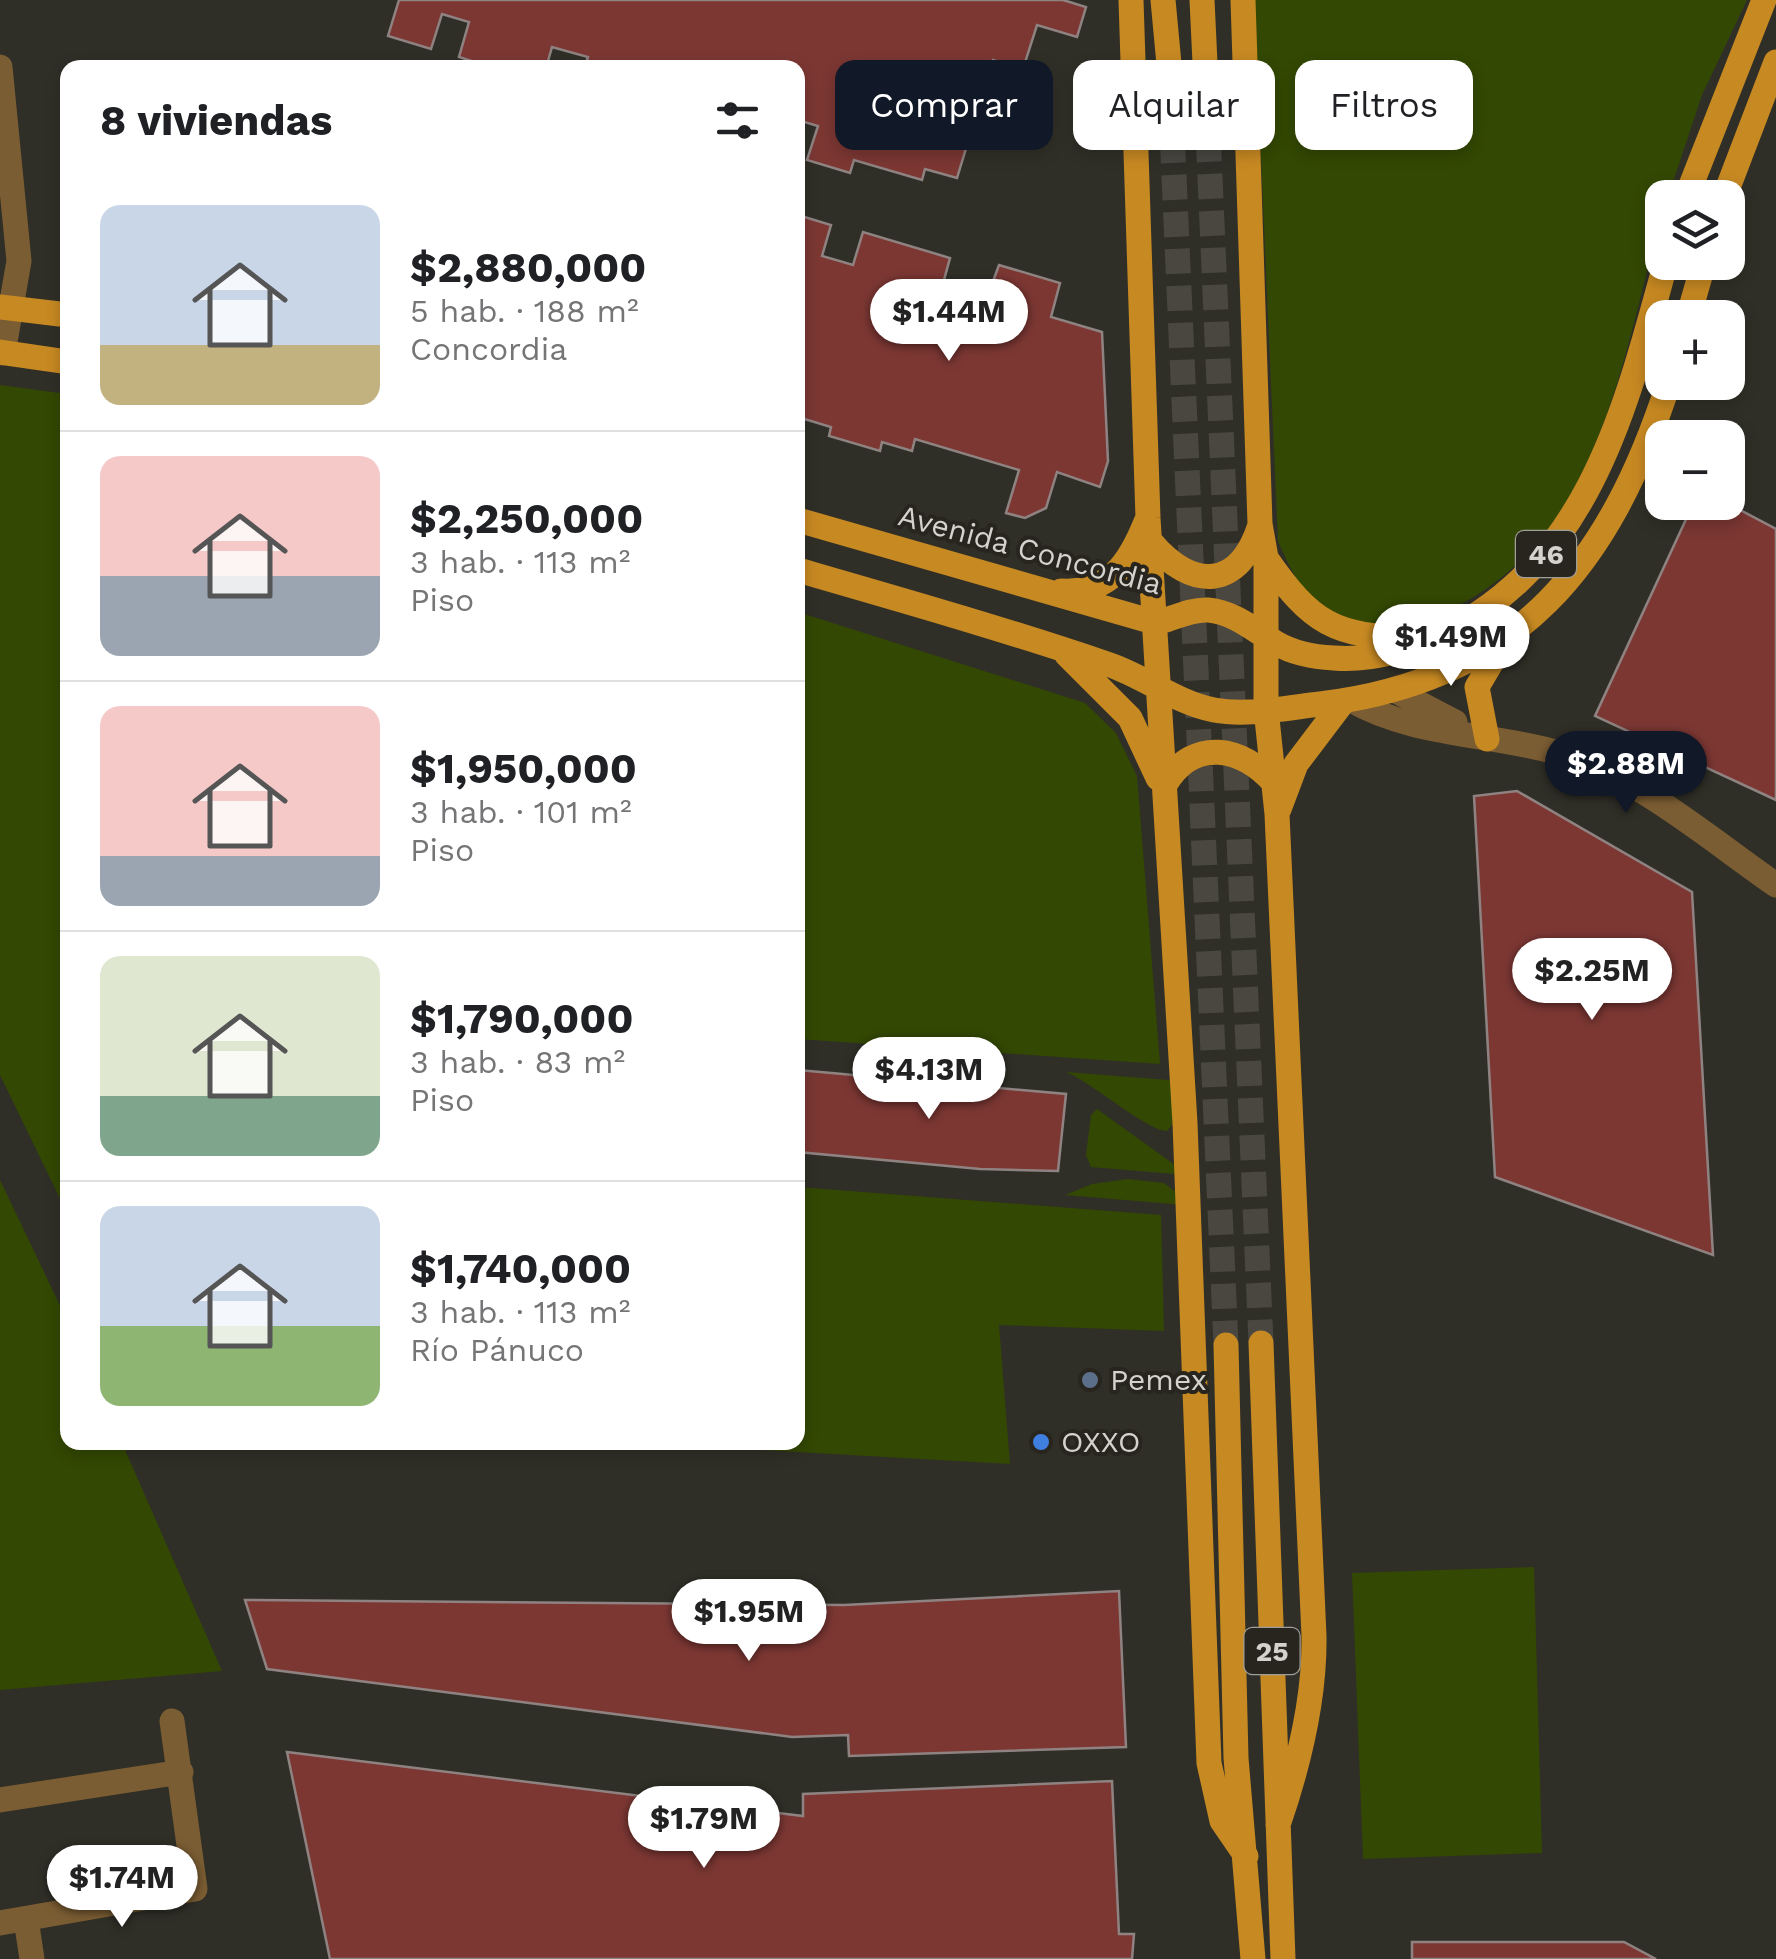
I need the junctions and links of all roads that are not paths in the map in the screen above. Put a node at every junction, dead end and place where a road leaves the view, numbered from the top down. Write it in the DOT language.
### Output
graph roads {
  1 [pos="1131,0"];
  2 [pos="1164,0"];
  3 [pos="1202,0"];
  4 [pos="1243,0"];
  5 [pos="1764,0"];
  6 [pos="1169,60"];
  7 [pos="1205,60"];
  8 [pos="1776,62"];
  9 [pos="0,67"];
  10 [pos="1693,180"];
  11 [pos="1731,180"];
  12 [pos="1661,280"];
  13 [pos="6,307"];
  14 [pos="60,314"];
  15 [pos="2,353"];
  16 [pos="60,361"];
  17 [pos="1662,400"];
  18 [pos="805,522"];
  19 [pos="1260,524"];
  20 [pos="1149,530"];
  21 [pos="1266,558"];
  22 [pos="805,572"];
  23 [pos="1038,590"];
  24 [pos="1158,623"];
  25 [pos="1266,636"];
  26 [pos="1508,636"];
  27 [pos="1434,637"];
  28 [pos="1060,648"];
  29 [pos="1159,689"];
  30 [pos="1394,690"];
  31 [pos="1347,701"];
  32 [pos="1266,709"];
  33 [pos="1484,738"];
  34 [pos="1274,783"];
  35 [pos="1166,792"];
  36 [pos="1277,814"];
  37 [pos="1776,885"];
  38 [pos="1261,1343"];
  39 [pos="1226,1345"];
  40 [pos="172,1721"];
  41 [pos="180,1772"];
  42 [pos="0,1800"];
  43 [pos="1278,1825"];
  44 [pos="1246,1856"];
  45 [pos="13,1921"];
  46 [pos="32,1959"];
  47 [pos="1253,1959"];
  48 [pos="1284,1959"];
  1 -- 20 [label="main road"];
  2 -- 6 [label="main road"];
  3 -- 7 [label="main road"];
  4 -- 19 [label="main road"];
  5 -- 10 [label="main road"];
  8 -- 11 [label="main road"];
  9 -- 13 [label="street"];
  12 -- 27 [label="main road, Avenida Concordia / 46"];
  13 -- 14 [label="main road"];
  13 -- 15 [label="street"];
  15 -- 16 [label="main road"];
  17 -- 26 [label="main road, 46"];
  18 -- 23 [label="main road, Avenida Concordia"];
  19 -- 20 [label="main road"];
  19 -- 21 [label="main road"];
  20 -- 23 [label="main road"];
  20 -- 24 [label="main road"];
  21 -- 25 [label="main road"];
  21 -- 27 [label="main road"];
  22 -- 28 [label="main road, 46"];
  23 -- 24 [label="main road, Avenida Concordia"];
  24 -- 25 [label="main road, Avenida Concordia / 46"];
  24 -- 29 [label="main road"];
  25 -- 27 [label="main road, Avenida Concordia / 46"];
  25 -- 32 [label="main road"];
  26 -- 30 [label="main road, 46"];
  26 -- 33 [label="main road"];
  28 -- 29 [label="main road, 46"];
  28 -- 35 [label="main road"];
  29 -- 32 [label="main road, 46"];
  29 -- 35 [label="main road"];
  30 -- 31 [label="main road, 46"];
  30 -- 33 [label="street"];
  31 -- 32 [label="main road, 46"];
  31 -- 33 [label="street"];
  31 -- 36 [label="main road"];
  32 -- 34 [label="main road"];
  33 -- 37 [label="street"];
  34 -- 35 [label="main road"];
  34 -- 36 [label="main road"];
  35 -- 44 [label="main road"];
  36 -- 43 [label="main road"];
  38 -- 43 [label="main road, 25"];
  39 -- 44 [label="main road, 25"];
  40 -- 41 [label="street"];
  41 -- 42 [label="street"];
  41 -- 45 [label="street"];
  43 -- 48 [label="main road, 25"];
  44 -- 47 [label="main road, 25"];
  45 -- 46 [label="street"];
}
